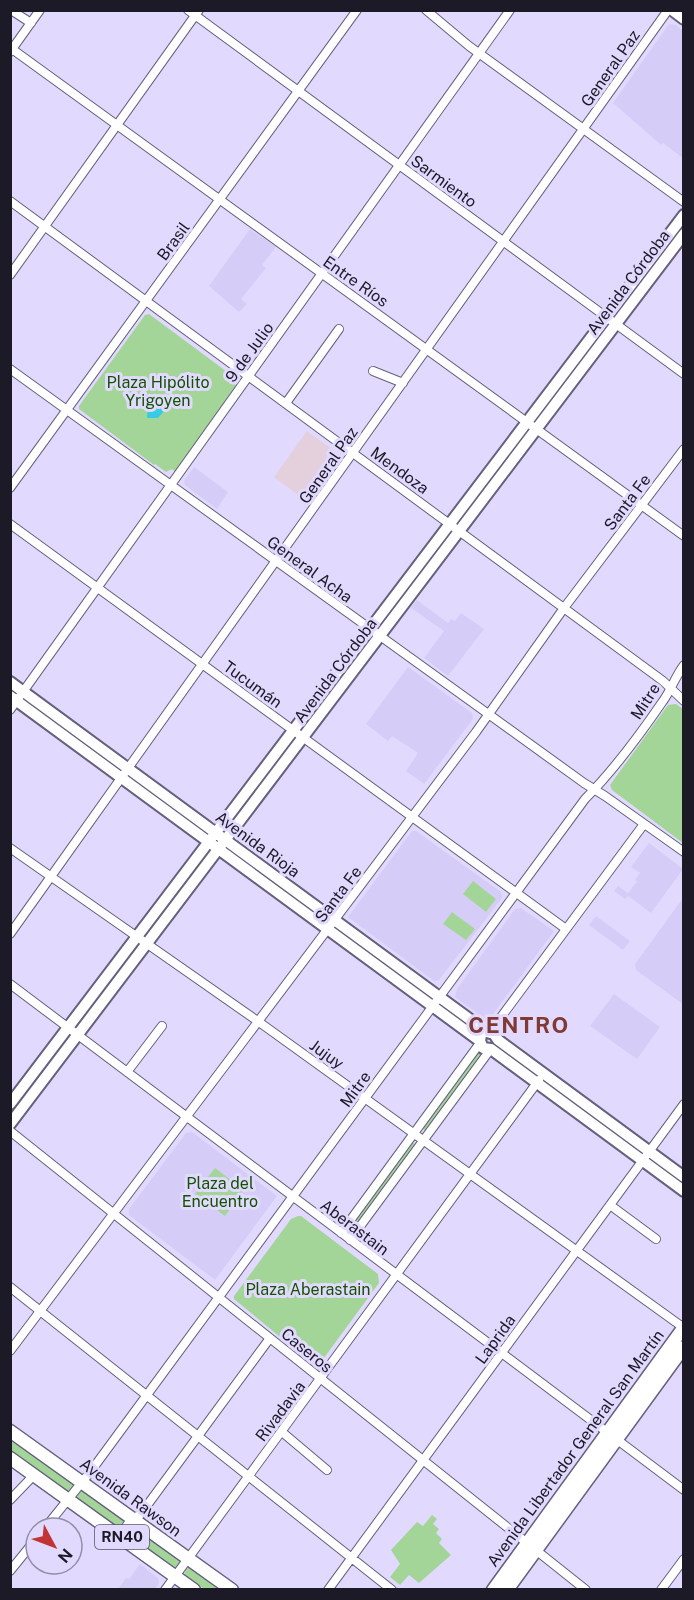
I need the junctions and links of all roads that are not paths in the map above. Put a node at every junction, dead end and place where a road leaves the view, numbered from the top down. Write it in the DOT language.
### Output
graph roads {
  1 [pos="10,10"];
  2 [pos="40,10"];
  3 [pos="188,10"];
  4 [pos="357,10"];
  5 [pos="426,10"];
  6 [pos="510,10"];
  7 [pos="668,10"];
  8 [pos="672,10"];
  9 [pos="197,13"];
  10 [pos="684,19"];
  11 [pos="31,23"];
  12 [pos="11,50"];
  13 [pos="479,53"];
  14 [pos="298,91"];
  15 [pos="117,125"];
  16 [pos="584,129"];
  17 [pos="399,165"];
  18 [pos="220,200"];
  19 [pos="10,201"];
  20 [pos="684,202"];
  21 [pos="684,215"];
  22 [pos="45,226"];
  23 [pos="684,234"];
  24 [pos="503,242"];
  25 [pos="322,273"];
  26 [pos="10,275"];
  27 [pos="147,301"];
  28 [pos="611,320"];
  29 [pos="339,329"];
  30 [pos="427,349"];
  31 [pos="10,369"];
  32 [pos="373,371"];
  33 [pos="684,374"];
  34 [pos="248,376"];
  35 [pos="403,383"];
  36 [pos="286,403"];
  37 [pos="67,410"];
  38 [pos="531,425"];
  39 [pos="684,449"];
  40 [pos="353,453"];
  41 [pos="170,485"];
  42 [pos="10,488"];
  43 [pos="641,505"];
  44 [pos="10,524"];
  45 [pos="454,527"];
  46 [pos="684,536"];
  47 [pos="276,561"];
  48 [pos="98,587"];
  49 [pos="564,608"];
  50 [pos="375,632"];
  51 [pos="203,664"];
  52 [pos="684,665"];
  53 [pos="10,682"];
  54 [pos="670,688"];
  55 [pos="10,689"];
  56 [pos="15,700"];
  57 [pos="684,701"];
  58 [pos="489,715"];
  59 [pos="298,734"];
  60 [pos="129,768"];
  61 [pos="122,778"];
  62 [pos="594,790"];
  63 [pos="412,817"];
  64 [pos="644,824"];
  65 [pos="221,836"];
  66 [pos="214,846"];
  67 [pos="10,848"];
  68 [pos="684,852"];
  69 [pos="51,877"];
  70 [pos="516,892"];
  71 [pos="335,920"];
  72 [pos="566,929"];
  73 [pos="328,930"];
  74 [pos="10,934"];
  75 [pos="137,937"];
  76 [pos="147,944"];
  77 [pos="10,984"];
  78 [pos="439,997"];
  79 [pos="432,1006"];
  80 [pos="259,1022"];
  81 [pos="162,1026"];
  82 [pos="68,1028"];
  83 [pos="78,1035"];
  84 [pos="488,1041"];
  85 [pos="127,1072"];
  86 [pos="540,1079"];
  87 [pos="365,1098"];
  88 [pos="10,1104"];
  89 [pos="684,1104"];
  90 [pos="187,1118"];
  91 [pos="10,1124"];
  92 [pos="10,1131"];
  93 [pos="413,1133"];
  94 [pos="423,1140"];
  95 [pos="646,1156"];
  96 [pos="471,1174"];
  97 [pos="684,1177"];
  98 [pos="684,1191"];
  99 [pos="292,1197"];
  100 [pos="610,1205"];
  101 [pos="114,1214"];
  102 [pos="340,1233"];
  103 [pos="656,1239"];
  104 [pos="350,1240"];
  105 [pos="577,1251"];
  106 [pos="397,1275"];
  107 [pos="10,1287"];
  108 [pos="219,1297"];
  109 [pos="41,1311"];
  110 [pos="683,1327"];
  111 [pos="270,1338"];
  112 [pos="684,1347"];
  113 [pos="10,1351"];
  114 [pos="501,1353"];
  115 [pos="321,1378"];
  116 [pos="147,1395"];
  117 [pos="10,1431"];
  118 [pos="282,1432"];
  119 [pos="198,1436"];
  120 [pos="611,1436"];
  121 [pos="10,1458"];
  122 [pos="423,1460"];
  123 [pos="327,1470"];
  124 [pos="34,1474"];
  125 [pos="249,1476"];
  126 [pos="82,1482"];
  127 [pos="684,1490"];
  128 [pos="68,1499"];
  129 [pos="10,1500"];
  130 [pos="55,1516"];
  131 [pos="137,1518"];
  132 [pos="123,1538"];
  133 [pos="532,1546"];
  134 [pos="24,1554"];
  135 [pos="352,1557"];
  136 [pos="188,1558"];
  137 [pos="684,1559"];
  138 [pos="10,1571"];
  139 [pos="175,1576"];
  140 [pos="165,1590"];
  141 [pos="194,1590"];
  142 [pos="232,1590"];
  143 [pos="328,1590"];
  144 [pos="392,1590"];
  145 [pos="493,1590"];
  146 [pos="507,1590"];
  147 [pos="586,1590"];
  148 [pos="661,1590"];
  1 -- 11 [label="street"];
  2 -- 11 [label="street"];
  3 -- 9 [label="street, Sarmiento"];
  4 -- 14 [label="street, Brasil"];
  5 -- 13 [label="street"];
  6 -- 13 [label="street, 9 de Julio"];
  7 -- 16 [label="street, General Paz"];
  8 -- 10 [label="main road"];
  9 -- 14 [label="street, Sarmiento"];
  9 -- 15 [label="street"];
  11 -- 12 [label="street"];
  12 -- 15 [label="street, Entre Ríos"];
  13 -- 16 [label="street"];
  13 -- 17 [label="street, 9 de Julio"];
  14 -- 17 [label="street, Sarmiento"];
  14 -- 18 [label="street, Brasil"];
  15 -- 18 [label="street, Entre Ríos"];
  15 -- 22 [label="street"];
  16 -- 20 [label="street"];
  16 -- 24 [label="street, General Paz"];
  17 -- 24 [label="street, Sarmiento"];
  17 -- 25 [label="street, 9 de Julio"];
  18 -- 25 [label="street, Entre Ríos"];
  18 -- 27 [label="street, Brasil"];
  19 -- 22 [label="street, Mendoza"];
  21 -- 28 [label="main road, Avenida Córdoba"];
  22 -- 26 [label="street"];
  22 -- 27 [label="street, Mendoza"];
  23 -- 28 [label="main road, Avenida Córdoba"];
  24 -- 28 [label="street, Sarmiento"];
  24 -- 30 [label="street, General Paz"];
  25 -- 30 [label="street, Entre Ríos"];
  25 -- 34 [label="street, 9 de Julio"];
  27 -- 34 [label="street, Mendoza"];
  27 -- 37 [label="street, Brasil"];
  28 -- 33 [label="street, Sarmiento"];
  28 -- 38 [label="main road, Avenida Córdoba"];
  29 -- 36 [label="street"];
  30 -- 35 [label="street, General Paz"];
  30 -- 38 [label="street, Entre Ríos"];
  31 -- 37 [label="street, General Acha"];
  32 -- 35 [label="street"];
  34 -- 36 [label="street, Mendoza"];
  34 -- 41 [label="street, 9 de Julio"];
  35 -- 40 [label="street, General Paz"];
  36 -- 40 [label="street, Mendoza"];
  37 -- 41 [label="street, General Acha"];
  37 -- 42 [label="street, Brasil"];
  38 -- 43 [label="street, Entre Ríos"];
  38 -- 45 [label="main road, Avenida Córdoba"];
  39 -- 43 [label="street, Santa Fe"];
  40 -- 45 [label="street, Mendoza"];
  40 -- 47 [label="street, General Paz"];
  41 -- 47 [label="street, General Acha"];
  41 -- 48 [label="street, 9 de Julio"];
  43 -- 46 [label="street, Entre Ríos"];
  43 -- 49 [label="street, Santa Fe"];
  44 -- 48 [label="street, Tucumán"];
  45 -- 49 [label="street, Mendoza"];
  45 -- 50 [label="main road, Avenida Córdoba"];
  47 -- 50 [label="street, General Acha"];
  47 -- 51 [label="street, General Paz"];
  48 -- 51 [label="street, Tucumán"];
  48 -- 56 [label="street, 9 de Julio"];
  49 -- 54 [label="street, Mendoza"];
  49 -- 58 [label="street, Santa Fe"];
  50 -- 58 [label="street, General Acha"];
  50 -- 59 [label="main road, Avenida Córdoba"];
  51 -- 59 [label="street, Tucumán"];
  51 -- 60 [label="street, General Paz"];
  52 -- 54 [label="street, Mitre"];
  53 -- 56 [label="main road, Avenida Rioja"];
  54 -- 57 [label="street, Mendoza"];
  54 -- 62 [label="street, Mitre"];
  55 -- 56 [label="main road"];
  56 -- 60 [label="main road, Avenida Rioja"];
  56 -- 61 [label="main road, Avenida Rioja"];
  58 -- 62 [label="street, General Acha"];
  58 -- 63 [label="street, Santa Fe"];
  59 -- 63 [label="street, Tucumán"];
  59 -- 65 [label="main road, Avenida Córdoba"];
  60 -- 61 [label="street, General Paz"];
  60 -- 65 [label="main road, Avenida Rioja"];
  61 -- 66 [label="main road, Avenida Rioja"];
  61 -- 69 [label="street, General Paz"];
  62 -- 64 [label="street, General Acha"];
  62 -- 70 [label="street, Mitre"];
  63 -- 70 [label="street, Tucumán"];
  63 -- 71 [label="street, Santa Fe"];
  64 -- 68 [label="street, General Acha"];
  64 -- 72 [label="street"];
  65 -- 66 [label="main road, Avenida Córdoba"];
  65 -- 71 [label="main road, Avenida Rioja"];
  66 -- 73 [label="main road, Avenida Rioja"];
  66 -- 75 [label="main road, Avenida Córdoba"];
  66 -- 76 [label="main road, Avenida Córdoba"];
  67 -- 69 [label="street, Jujuy"];
  69 -- 74 [label="street, General Paz"];
  69 -- 75 [label="street, Jujuy"];
  70 -- 72 [label="street, Tucumán"];
  70 -- 78 [label="street, Mitre"];
  71 -- 73 [label="street, Santa Fe"];
  71 -- 78 [label="main road, Avenida Rioja"];
  72 -- 84 [label="street"];
  73 -- 79 [label="main road, Avenida Rioja"];
  73 -- 80 [label="street, Santa Fe"];
  75 -- 76 [label="street, Jujuy"];
  75 -- 82 [label="main road, Avenida Córdoba"];
  76 -- 80 [label="street, Jujuy"];
  76 -- 83 [label="main road, Avenida Córdoba"];
  77 -- 82 [label="street, Aberastain"];
  78 -- 79 [label="street, Mitre"];
  78 -- 84 [label="main road, Avenida Rioja"];
  79 -- 84 [label="main road, Avenida Rioja"];
  79 -- 87 [label="street, Mitre"];
  80 -- 87 [label="street, Jujuy"];
  80 -- 90 [label="street, Santa Fe"];
  81 -- 85 [label="street"];
  82 -- 83 [label="street, Aberastain"];
  82 -- 88 [label="main road, Avenida Córdoba"];
  83 -- 85 [label="street, Aberastain"];
  83 -- 91 [label="main road, Avenida Córdoba"];
  84 -- 86 [label="main road, Avenida Rioja"];
  84 -- 93 [label="street"];
  84 -- 94 [label="street"];
  85 -- 90 [label="street, Aberastain"];
  86 -- 95 [label="main road, Avenida Rioja"];
  86 -- 96 [label="street, Rivadavia"];
  87 -- 93 [label="street, Jujuy"];
  87 -- 99 [label="street, Mitre"];
  89 -- 95 [label="street, Laprida"];
  90 -- 99 [label="street, Aberastain"];
  90 -- 101 [label="street, Santa Fe"];
  92 -- 101 [label="street, Caseros"];
  93 -- 94 [label="street, Jujuy"];
  93 -- 102 [label="street"];
  94 -- 96 [label="street, Jujuy"];
  94 -- 104 [label="street"];
  95 -- 97 [label="main road, Avenida Rioja"];
  95 -- 98 [label="main road, Avenida Rioja"];
  95 -- 100 [label="street, Laprida"];
  96 -- 105 [label="street, Jujuy"];
  96 -- 106 [label="street, Rivadavia"];
  99 -- 102 [label="street, Aberastain"];
  99 -- 108 [label="street, Mitre"];
  100 -- 103 [label="street"];
  100 -- 105 [label="street, Laprida"];
  101 -- 108 [label="street, Caseros"];
  101 -- 109 [label="street, Santa Fe"];
  102 -- 104 [label="street, Aberastain"];
  104 -- 106 [label="street, Aberastain"];
  105 -- 110 [label="street, Jujuy"];
  105 -- 114 [label="street, Laprida"];
  106 -- 114 [label="street, Aberastain"];
  106 -- 115 [label="street, Rivadavia"];
  107 -- 109 [label="street"];
  108 -- 111 [label="street, Caseros"];
  108 -- 116 [label="street, Mitre"];
  109 -- 113 [label="street, Santa Fe"];
  109 -- 116 [label="street"];
  110 -- 120 [label="main road, Avenida Libertador General San Martín"];
  111 -- 115 [label="street, Caseros"];
  111 -- 119 [label="street"];
  112 -- 120 [label="main road, Avenida Libertador General San Martín"];
  114 -- 120 [label="street, Aberastain"];
  114 -- 122 [label="street, Laprida"];
  115 -- 118 [label="street, Rivadavia"];
  115 -- 122 [label="street, Caseros"];
  116 -- 119 [label="street"];
  116 -- 126 [label="street, Mitre"];
  117 -- 126 [label="main road, Avenida Rawson / RN40"];
  118 -- 123 [label="street"];
  118 -- 125 [label="street, Rivadavia"];
  119 -- 125 [label="street"];
  119 -- 131 [label="street"];
  120 -- 127 [label="street, Aberastain"];
  120 -- 133 [label="main road, Avenida Libertador General San Martín"];
  121 -- 124 [label="main road, RN40"];
  122 -- 133 [label="street, Caseros"];
  122 -- 135 [label="street, Laprida"];
  124 -- 128 [label="main road, RN40"];
  124 -- 129 [label="street"];
  125 -- 135 [label="street"];
  125 -- 136 [label="street, Rivadavia"];
  126 -- 128 [label="street, Mitre"];
  126 -- 131 [label="main road, Avenida Rawson / RN40"];
  128 -- 130 [label="street, Mitre"];
  128 -- 132 [label="main road, RN40"];
  131 -- 132 [label="street"];
  131 -- 136 [label="main road, Avenida Rawson / RN40"];
  132 -- 139 [label="main road, RN40"];
  133 -- 145 [label="main road, Avenida Libertador General San Martín"];
  133 -- 146 [label="main road, Avenida Libertador General San Martín"];
  133 -- 147 [label="street, Caseros"];
  134 -- 138 [label="street"];
  135 -- 143 [label="street, Laprida"];
  135 -- 144 [label="street"];
  136 -- 139 [label="street, Rivadavia"];
  136 -- 142 [label="main road, Avenida Rawson / RN40"];
  137 -- 148 [label="street"];
  139 -- 140 [label="street, Rivadavia"];
  139 -- 141 [label="main road, RN40"];
}
